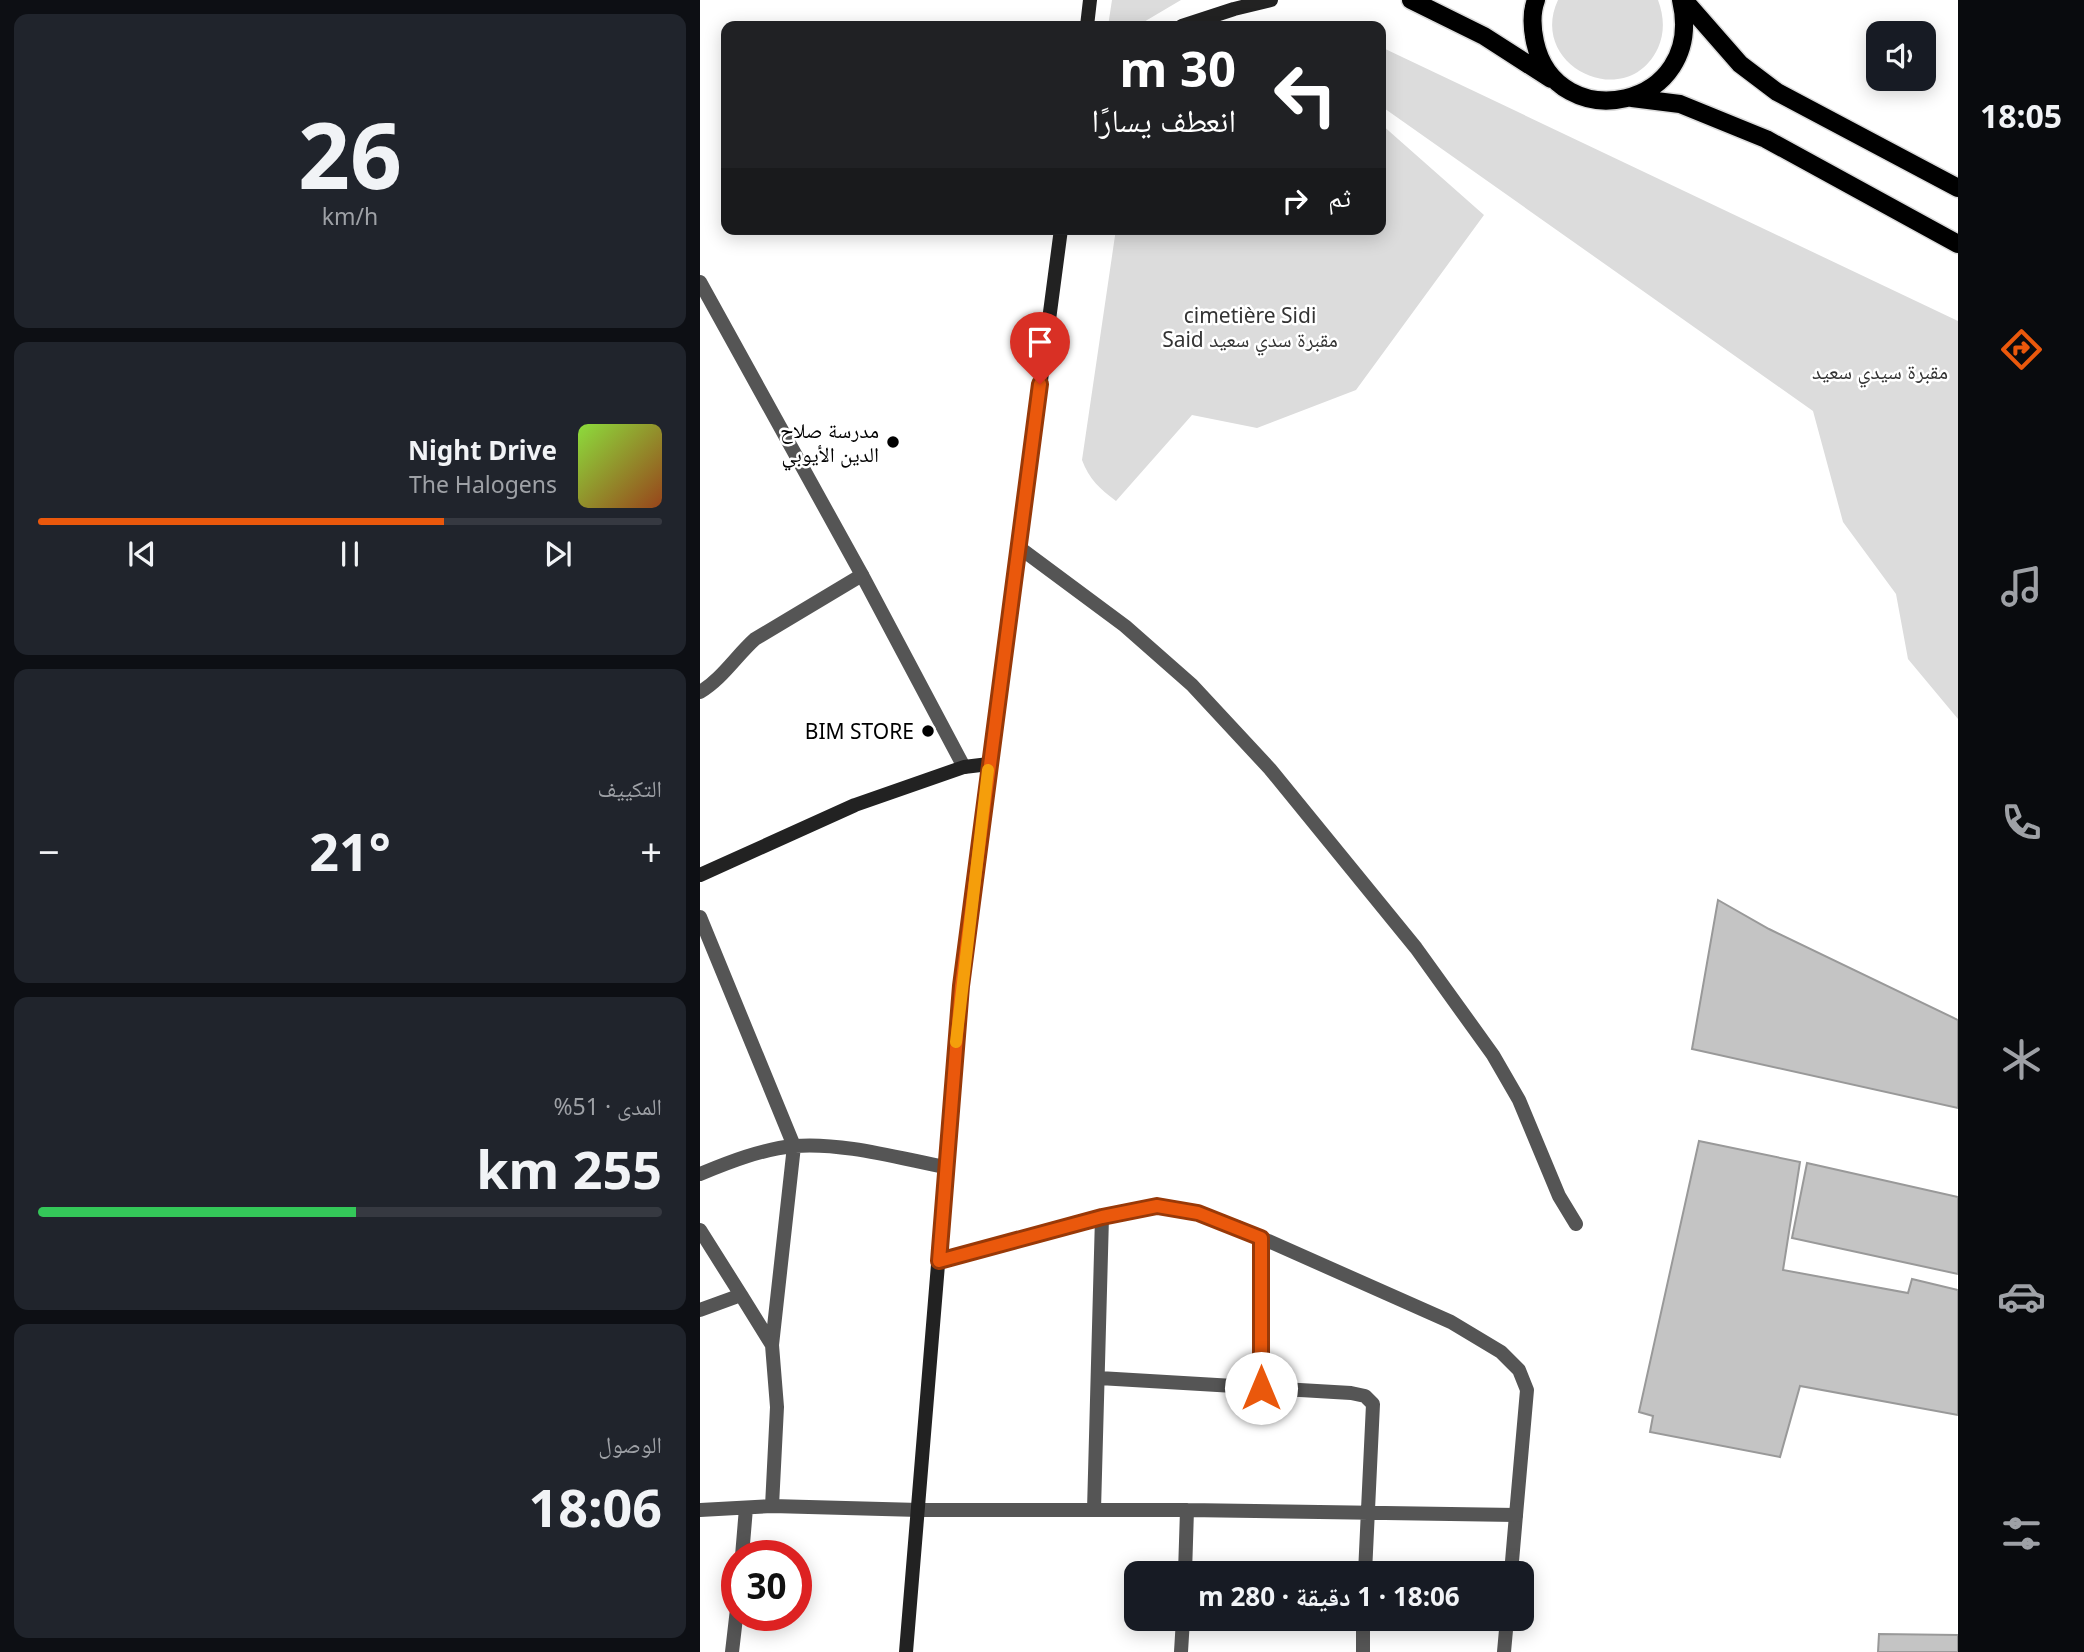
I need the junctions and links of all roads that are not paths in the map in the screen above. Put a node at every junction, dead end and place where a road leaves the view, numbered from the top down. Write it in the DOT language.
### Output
graph roads {
  1 [pos="1090,0"];
  2 [pos="1270,0"];
  3 [pos="1411,0"];
  4 [pos="1536,0"];
  5 [pos="1683,0"];
  6 [pos="1088,21"];
  7 [pos="1197,21"];
  8 [pos="1567,89"];
  9 [pos="1632,98"];
  10 [pos="1958,188"];
  11 [pos="1060,235"];
  12 [pos="1958,244"];
  13 [pos="700,282"];
  14 [pos="1020,548"];
  15 [pos="862,575"];
  16 [pos="700,692"];
  17 [pos="989,764"];
  18 [pos="964,767"];
  19 [pos="700,876"];
  20 [pos="700,917"];
  21 [pos="794,1146"];
  22 [pos="945,1167"];
  23 [pos="700,1174"];
  24 [pos="1102,1217"];
  25 [pos="1576,1224"];
  26 [pos="700,1230"];
  27 [pos="1261,1238"];
  28 [pos="939,1261"];
  29 [pos="741,1294"];
  30 [pos="700,1310"];
  31 [pos="772,1345"];
  32 [pos="1099,1378"];
  33 [pos="1261,1388"];
  34 [pos="772,1506"];
  35 [pos="746,1508"];
  36 [pos="700,1510"];
  37 [pos="919,1510"];
  38 [pos="1094,1510"];
  39 [pos="1187,1510"];
  40 [pos="1370,1513"];
  41 [pos="1516,1515"];
  42 [pos="743,1540"];
  43 [pos="1185,1561"];
  44 [pos="1366,1561"];
  45 [pos="1512,1561"];
  46 [pos="734,1631"];
  47 [pos="1182,1631"];
  48 [pos="1363,1631"];
  49 [pos="1506,1631"];
  50 [pos="732,1652"];
  51 [pos="906,1652"];
  52 [pos="1181,1652"];
  53 [pos="1363,1652"];
  54 [pos="1504,1652"];
  1 -- 6 [label="street"];
  2 -- 7 [label="street"];
  3 -- 8 [label="main road"];
  4 -- 8 [label="main road"];
  5 -- 9 [label="main road"];
  5 -- 10 [label="main road"];
  8 -- 9 [label="main road"];
  9 -- 12 [label="main road"];
  11 -- 14 [label="street"];
  13 -- 15 [label="street"];
  14 -- 17 [label="street"];
  14 -- 25 [label="street"];
  15 -- 16 [label="street"];
  15 -- 18 [label="street"];
  17 -- 18 [label="street"];
  17 -- 22 [label="street"];
  18 -- 19 [label="street"];
  20 -- 21 [label="street"];
  21 -- 22 [label="street"];
  21 -- 23 [label="street"];
  21 -- 31 [label="street"];
  22 -- 28 [label="street"];
  24 -- 27 [label="street"];
  24 -- 28 [label="street"];
  24 -- 32 [label="street"];
  26 -- 29 [label="street"];
  27 -- 33 [label="street"];
  27 -- 41 [label="street"];
  28 -- 37 [label="street"];
  29 -- 30 [label="street"];
  29 -- 31 [label="street"];
  31 -- 34 [label="street"];
  32 -- 33 [label="street"];
  32 -- 38 [label="street"];
  33 -- 40 [label="street"];
  34 -- 35 [label="street"];
  34 -- 37 [label="street"];
  35 -- 36 [label="street"];
  35 -- 42 [label="street"];
  37 -- 38 [label="street"];
  37 -- 51 [label="street"];
  38 -- 39 [label="street"];
  39 -- 40 [label="street"];
  39 -- 43 [label="street"];
  40 -- 41 [label="street"];
  40 -- 44 [label="street"];
  41 -- 45 [label="street"];
  46 -- 50 [label="street"];
  47 -- 52 [label="street"];
  48 -- 53 [label="street"];
  49 -- 54 [label="street"];
}
